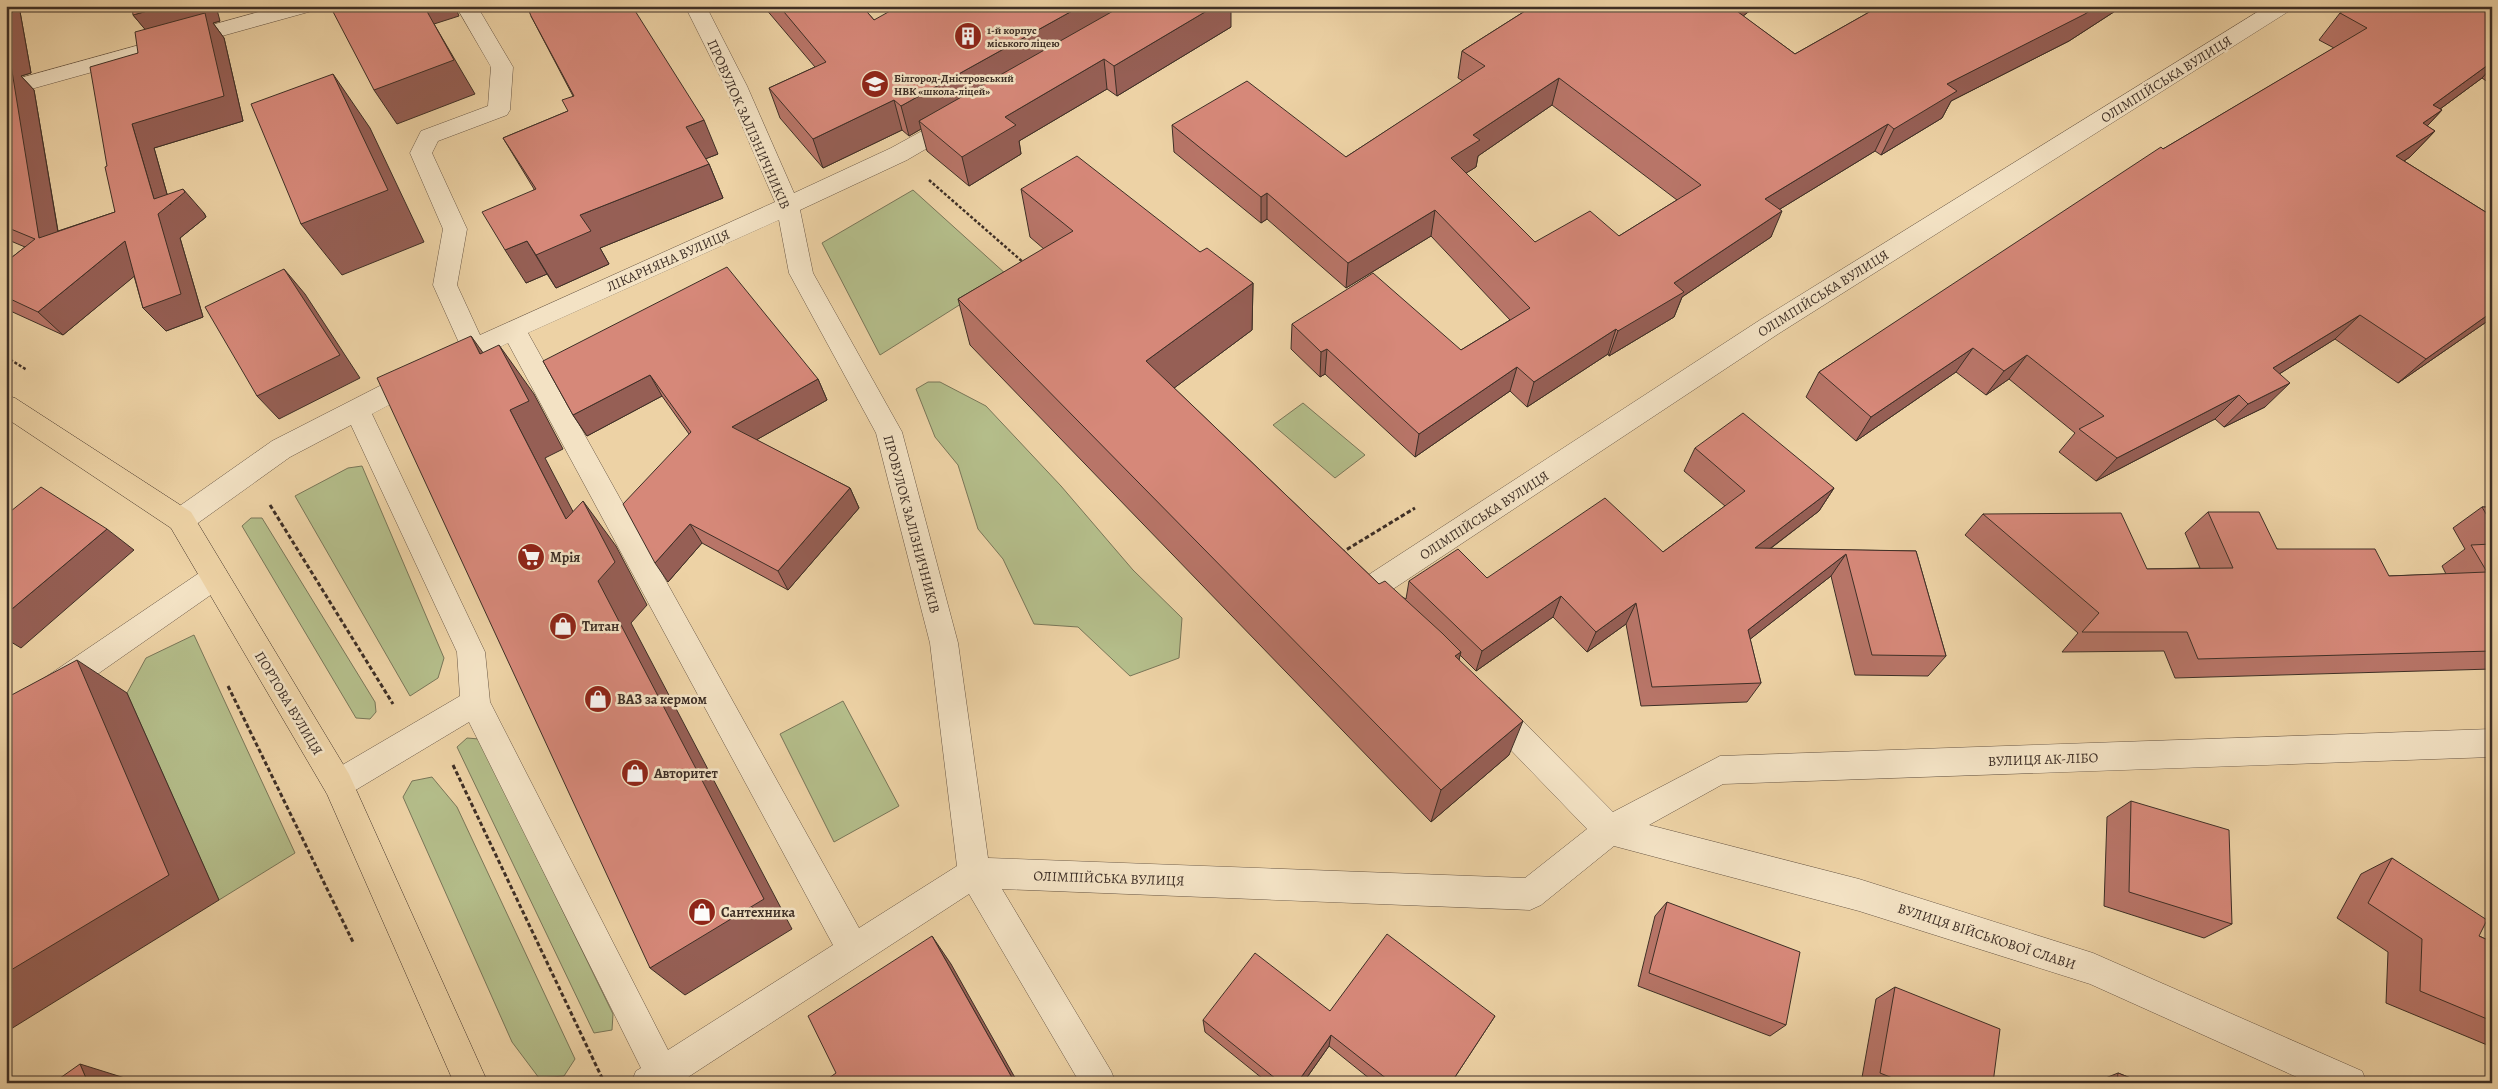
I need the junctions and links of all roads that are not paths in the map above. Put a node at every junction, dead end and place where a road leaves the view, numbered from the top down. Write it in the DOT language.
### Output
graph roads {
  1 [pos="305,6"];
  2 [pos="466,6"];
  3 [pos="695,6"];
  4 [pos="2282,6"];
  5 [pos="6,89"];
  6 [pos="977,110"];
  7 [pos="788,206"];
  8 [pos="513,329"];
  9 [pos="474,349"];
  10 [pos="6,405"];
  11 [pos="357,409"];
  12 [pos="181,520"];
  13 [pos="215,577"];
  14 [pos="1410,628"];
  15 [pos="1471,688"];
  16 [pos="475,704"];
  17 [pos="6,721"];
  18 [pos="2492,743"];
  19 [pos="338,784"];
  20 [pos="1610,830"];
  21 [pos="974,873"];
  22 [pos="853,949"];
  23 [pos="655,1078"];
  24 [pos="471,1083"];
  25 [pos="1099,1083"];
  26 [pos="2350,1083"];
  1 -- 5 [label="street"];
  2 -- 9 [label="street"];
  3 -- 7 [label="street, ПРОВУЛОК ЗАЛІЗНИЧНИКІВ"];
  4 -- 14 [label="street, ОЛІМПІЙСЬКА ВУЛИЦЯ"];
  6 -- 7 [label="street, ЛІКАРНЯНА ВУЛИЦЯ"];
  7 -- 8 [label="street, ЛІКАРНЯНА ВУЛИЦЯ"];
  7 -- 21 [label="street, ПРОВУЛОК ЗАЛІЗНИЧНИКІВ"];
  8 -- 9 [label="street, ЛІКАРНЯНА ВУЛИЦЯ"];
  8 -- 22 [label="street"];
  9 -- 11 [label="street, ЛІКАРНЯНА ВУЛИЦЯ"];
  10 -- 12 [label="main road, ПОРТОВА ВУЛИЦЯ"];
  11 -- 12 [label="street, ЛІКАРНЯНА ВУЛИЦЯ"];
  11 -- 16 [label="street"];
  12 -- 13 [label="main road, ПОРТОВА ВУЛИЦЯ"];
  13 -- 17 [label="street"];
  13 -- 19 [label="main road, ПОРТОВА ВУЛИЦЯ"];
  15 -- 20 [label="street"];
  16 -- 19 [label="street"];
  16 -- 23 [label="street"];
  18 -- 20 [label="street, ВУЛИЦЯ АК-ЛІБО"];
  19 -- 24 [label="main road, ПОРТОВА ВУЛИЦЯ"];
  20 -- 21 [label="street, ОЛІМПІЙСЬКА ВУЛИЦЯ"];
  20 -- 26 [label="street, ВУЛИЦЯ ВІЙСЬКОВОЇ СЛАВИ"];
  21 -- 22 [label="street"];
  21 -- 25 [label="street"];
  22 -- 23 [label="street"];
}
